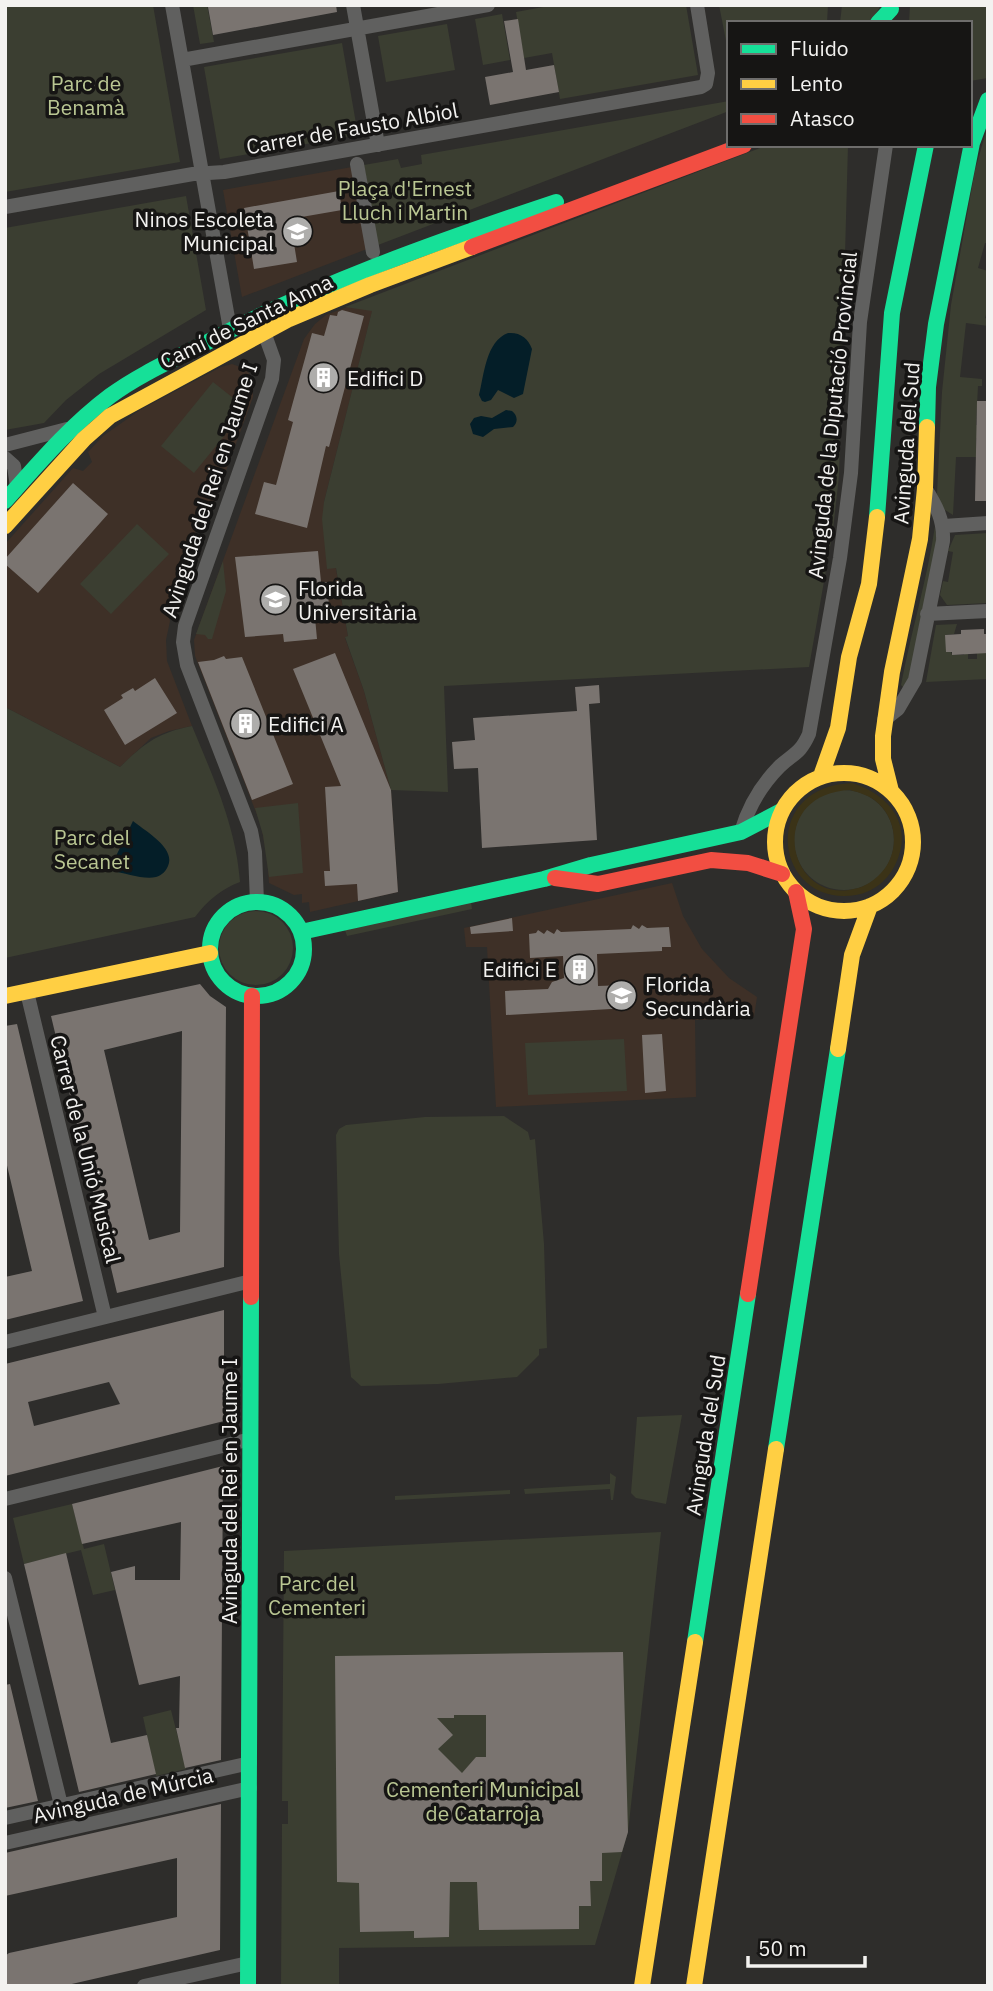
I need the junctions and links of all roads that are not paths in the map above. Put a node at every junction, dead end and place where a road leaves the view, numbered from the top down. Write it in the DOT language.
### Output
graph roads {
  1 [pos="172,5"];
  2 [pos="353,5"];
  3 [pos="488,5"];
  4 [pos="696,5"];
  5 [pos="358,29"];
  6 [pos="182,60"];
  7 [pos="988,99"];
  8 [pos="972,143"];
  9 [pos="378,145"];
  10 [pos="739,147"];
  11 [pos="886,147"];
  12 [pos="926,147"];
  13 [pos="971,147"];
  14 [pos="358,164"];
  15 [pos="696,165"];
  16 [pos="202,174"];
  17 [pos="5,207"];
  18 [pos="373,252"];
  19 [pos="230,329"];
  20 [pos="264,332"];
  21 [pos="72,428"];
  22 [pos="5,445"];
  23 [pos="5,458"];
  24 [pos="18,487"];
  25 [pos="925,488"];
  26 [pos="5,501"];
  27 [pos="988,523"];
  28 [pos="944,526"];
  29 [pos="5,527"];
  30 [pos="988,611"];
  31 [pos="927,614"];
  32 [pos="884,720"];
  33 [pos="821,776"];
  34 [pos="891,791"];
  35 [pos="781,811"];
  36 [pos="741,832"];
  37 [pos="782,874"];
  38 [pos="544,879"];
  39 [pos="796,892"];
  40 [pos="257,902"];
  41 [pos="870,906"];
  42 [pos="301,932"];
  43 [pos="210,953"];
  44 [pos="27,992"];
  45 [pos="5,996"];
  46 [pos="252,996"];
  47 [pos="251,1281"];
  48 [pos="105,1317"];
  49 [pos="5,1342"];
  50 [pos="251,1439"];
  51 [pos="5,1499"];
  52 [pos="5,1578"];
  53 [pos="250,1763"];
  54 [pos="250,1788"];
  55 [pos="61,1805"];
  56 [pos="5,1818"];
  57 [pos="5,1843"];
  58 [pos="248,1962"];
  59 [pos="144,1986"];
  60 [pos="248,1986"];
  61 [pos="642,1986"];
  62 [pos="694,1986"];
  1 -- 6 [label="street"];
  2 -- 5 [label="street"];
  3 -- 5 [label="street"];
  4 -- 9 [label="street, Carrer de Fausto Albiol"];
  5 -- 6 [label="street"];
  5 -- 9 [label="street"];
  6 -- 16 [label="street"];
  7 -- 8 [label="main road, Avinguda del Sud"];
  9 -- 16 [label="street, Carrer de Fausto Albiol"];
  10 -- 15 [label="main road, Camí de Santa Anna"];
  11 -- 36 [label="street, Avinguda de la Diputació Provincial"];
  12 -- 33 [label="main road, Avinguda del Sud"];
  13 -- 25 [label="main road, Avinguda del Sud"];
  14 -- 18 [label="street"];
  15 -- 19 [label="main road"];
  15 -- 20 [label="main road, Camí de Santa Anna"];
  16 -- 17 [label="street, Carrer de Fausto Albiol"];
  16 -- 19 [label="street"];
  19 -- 21 [label="main road"];
  20 -- 29 [label="main road, Camí de Santa Anna"];
  20 -- 40 [label="street, Avinguda del Rei en Jaume I"];
  21 -- 22 [label="street"];
  21 -- 24 [label="main road"];
  23 -- 24 [label="street"];
  24 -- 26 [label="main road"];
  25 -- 28 [label="street"];
  25 -- 32 [label="main road, Avinguda del Sud"];
  27 -- 28 [label="street"];
  28 -- 31 [label="street"];
  30 -- 31 [label="street"];
  31 -- 32 [label="street"];
  32 -- 34 [label="main road, Avinguda del Sud"];
  33 -- 34 [label="main road"];
  33 -- 35 [label="main road"];
  34 -- 41 [label="main road"];
  35 -- 36 [label="main road"];
  35 -- 37 [label="main road"];
  36 -- 38 [label="main road"];
  37 -- 38 [label="main road"];
  37 -- 39 [label="main road"];
  38 -- 42 [label="main road"];
  39 -- 41 [label="main road"];
  39 -- 61 [label="main road, Avinguda del Sud"];
  40 -- 42 [label="main road"];
  40 -- 43 [label="main road"];
  41 -- 62 [label="main road"];
  42 -- 46 [label="main road"];
  43 -- 44 [label="main road"];
  43 -- 46 [label="main road"];
  44 -- 45 [label="main road"];
  44 -- 48 [label="street, Carrer de la Unió Musical"];
  46 -- 47 [label="main road, Avinguda del Rei en Jaume I"];
  47 -- 48 [label="street"];
  47 -- 50 [label="main road, Avinguda del Rei en Jaume I"];
  48 -- 49 [label="street"];
  50 -- 51 [label="street"];
  50 -- 53 [label="main road, Avinguda del Rei en Jaume I"];
  52 -- 55 [label="street"];
  53 -- 54 [label="main road, Avinguda del Rei en Jaume I"];
  53 -- 55 [label="street, Avinguda de Múrcia"];
  54 -- 57 [label="street, Avinguda de Múrcia"];
  54 -- 58 [label="main road, Avinguda del Rei en Jaume I"];
  55 -- 56 [label="street, Avinguda de Múrcia"];
  58 -- 59 [label="street"];
  58 -- 60 [label="main road, Avinguda del Rei en Jaume I"];
}
